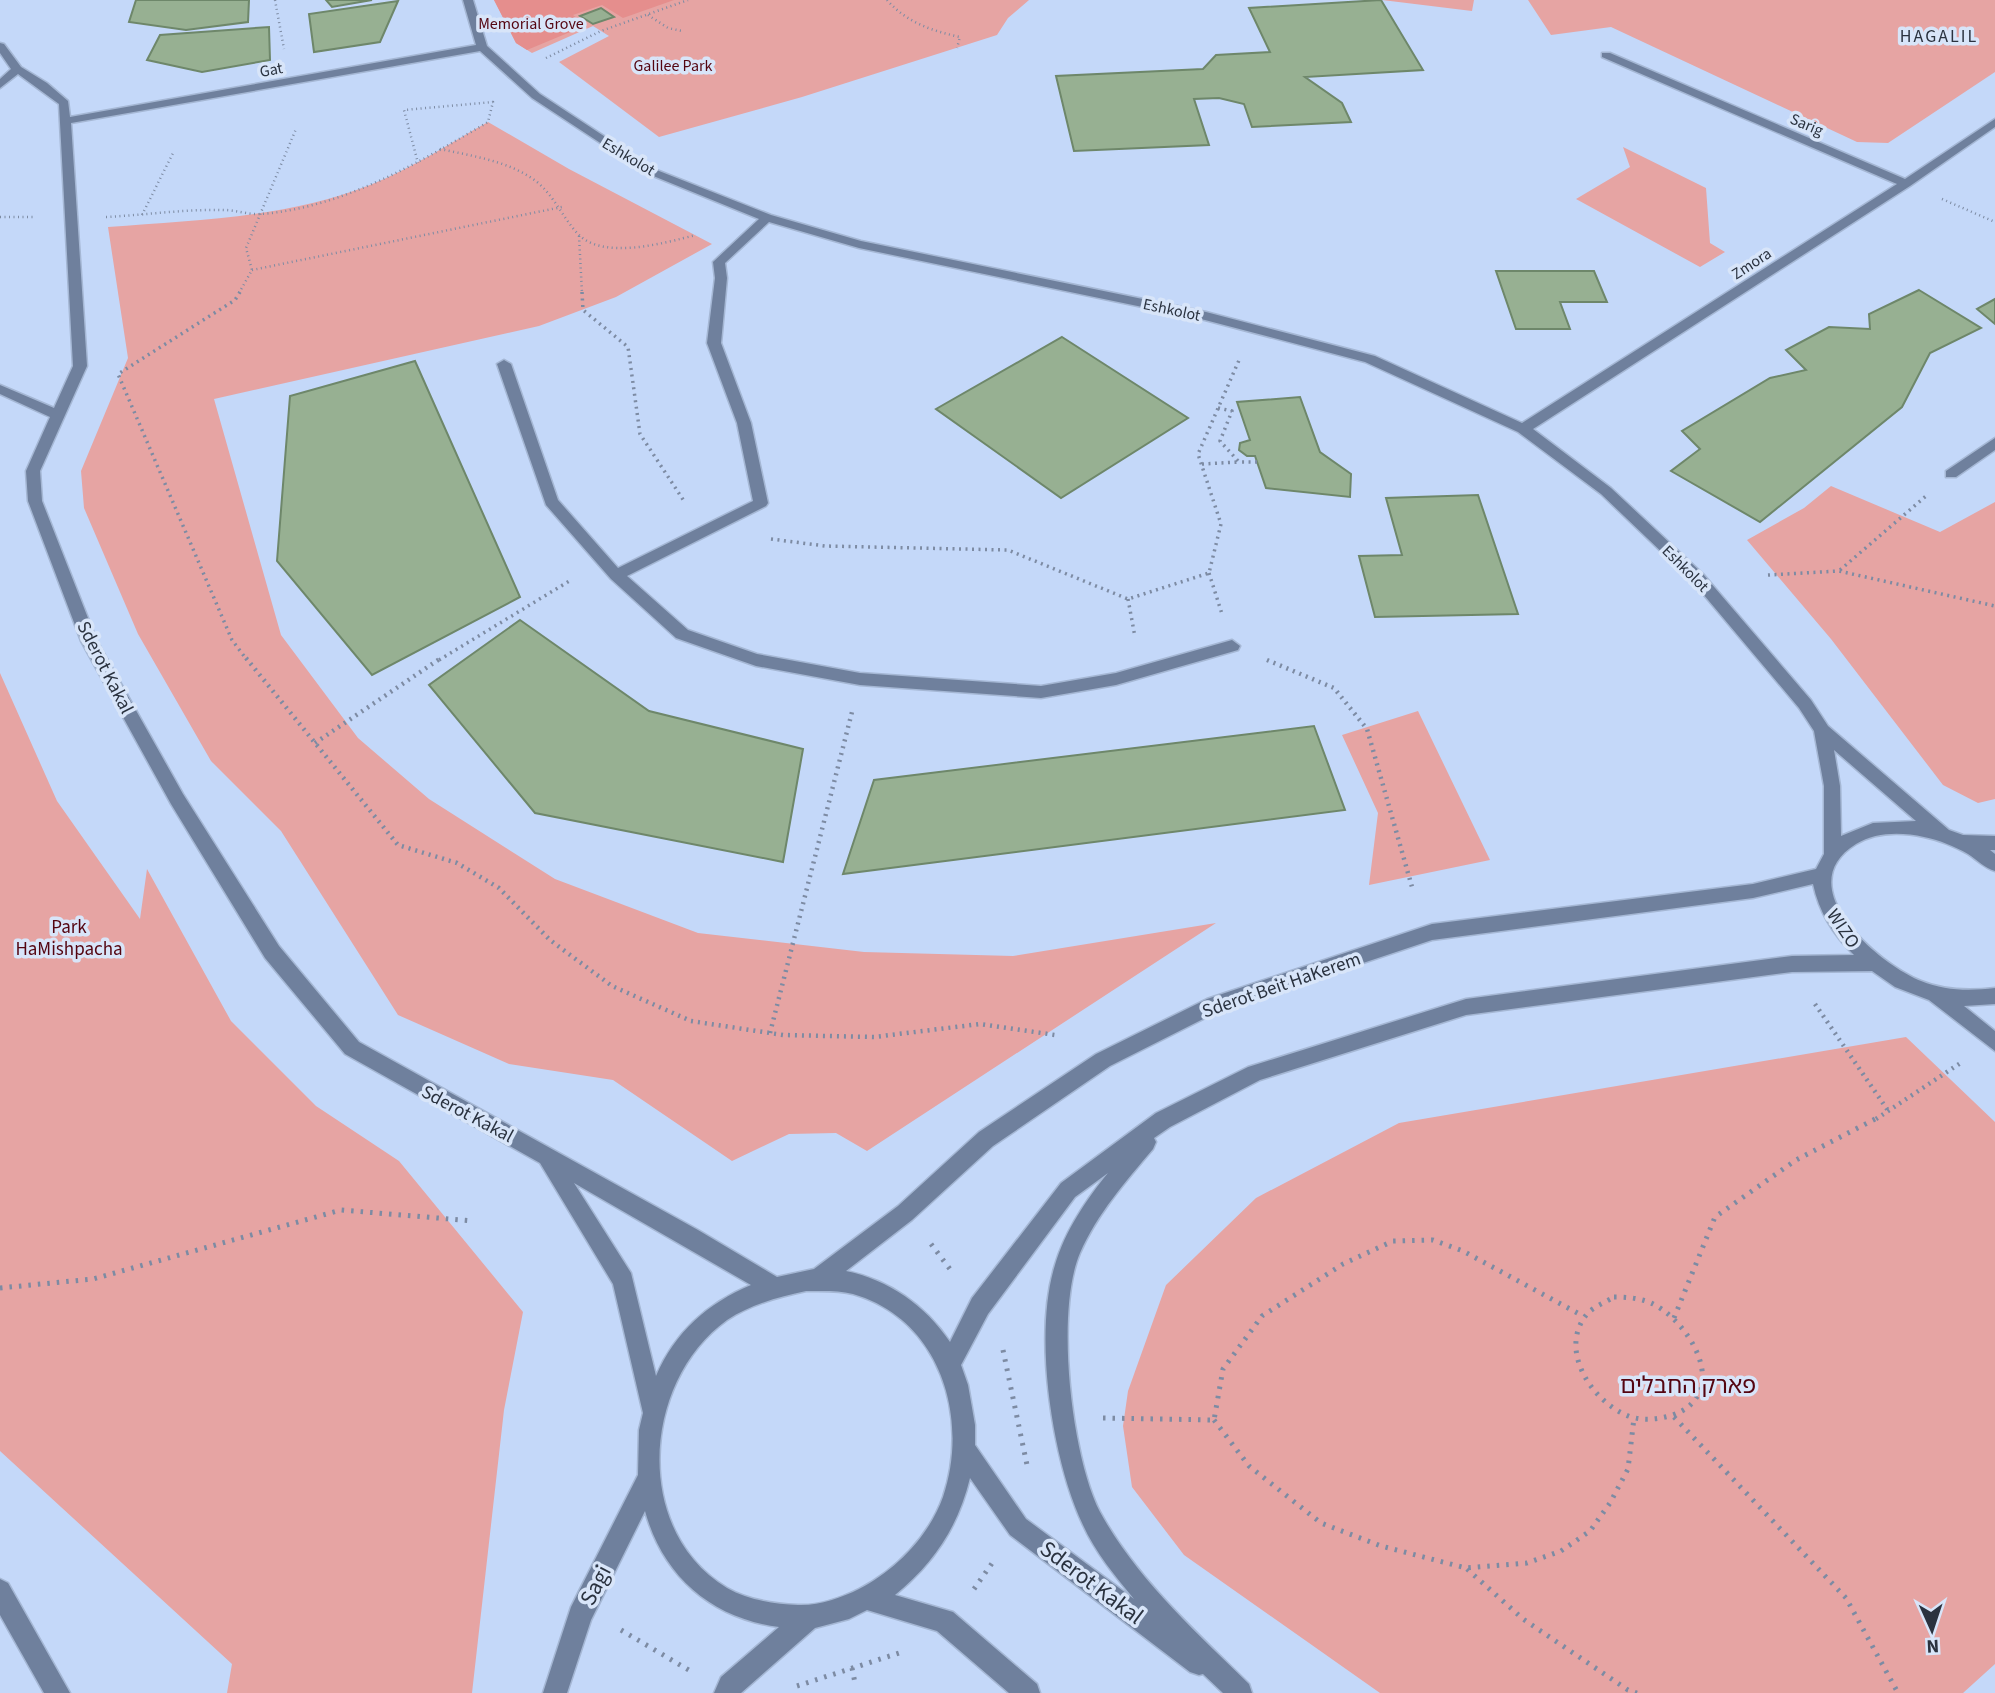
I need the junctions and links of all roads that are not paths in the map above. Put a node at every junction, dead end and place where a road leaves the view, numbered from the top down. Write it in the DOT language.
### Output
graph roads {
  1 [pos="468,0"];
  2 [pos="0,46"];
  3 [pos="482,47"];
  4 [pos="1606,55"];
  5 [pos="17,69"];
  6 [pos="0,85"];
  7 [pos="65,121"];
  8 [pos="1995,121"];
  9 [pos="1906,184"];
  10 [pos="767,218"];
  11 [pos="504,364"];
  12 [pos="0,389"];
  13 [pos="56,414"];
  14 [pos="1523,429"];
  15 [pos="1995,443"];
  16 [pos="1951,474"];
  17 [pos="616,575"];
  18 [pos="1232,646"];
  19 [pos="1822,730"];
  20 [pos="1943,835"];
  21 [pos="1960,842"];
  22 [pos="1995,843"];
  23 [pos="1832,853"];
  24 [pos="1995,864"];
  25 [pos="1824,874"];
  26 [pos="1873,963"];
  27 [pos="1933,993"];
  28 [pos="1995,996"];
  29 [pos="1995,1042"];
  30 [pos="1163,1121"];
  31 [pos="546,1156"];
  32 [pos="817,1280"];
  33 [pos="775,1287"];
  34 [pos="951,1362"];
  35 [pos="654,1413"];
  36 [pos="966,1452"];
  37 [pos="647,1481"];
  38 [pos="0,1591"];
  39 [pos="869,1599"];
  40 [pos="809,1617"];
  41 [pos="58,1693"];
  42 [pos="555,1693"];
  43 [pos="726,1693"];
  44 [pos="1028,1693"];
  45 [pos="1239,1693"];
  1 -- 3 [label="street"];
  2 -- 5 [label="street, Sderot Kakal"];
  3 -- 7 [label="street, Gat"];
  3 -- 10 [label="street, Eshkolot"];
  4 -- 9 [label="street, Sarig"];
  5 -- 6 [label="street"];
  5 -- 7 [label="street, Sderot Kakal"];
  7 -- 13 [label="street, Sderot Kakal"];
  8 -- 9 [label="street, Zmora"];
  9 -- 14 [label="street, Zmora"];
  10 -- 14 [label="street, Eshkolot"];
  10 -- 17 [label="street"];
  11 -- 17 [label="street"];
  12 -- 13 [label="street"];
  13 -- 31 [label="street, Sderot Kakal"];
  14 -- 19 [label="street, Eshkolot"];
  15 -- 16 [label="street"];
  17 -- 18 [label="street"];
  19 -- 20 [label="street, Eshkolot"];
  19 -- 23 [label="street, Eshkolot"];
  20 -- 21 [label="street"];
  20 -- 23 [label="street"];
  21 -- 22 [label="street"];
  21 -- 24 [label="street"];
  23 -- 25 [label="street, WIZO"];
  25 -- 26 [label="street, WIZO"];
  25 -- 32 [label="street, Sderot Beit HaKerem"];
  26 -- 27 [label="street, WIZO"];
  26 -- 30 [label="street"];
  27 -- 28 [label="street, WIZO"];
  27 -- 29 [label="street"];
  30 -- 34 [label="street"];
  30 -- 45 [label="street"];
  31 -- 33 [label="street, Sderot Kakal"];
  31 -- 35 [label="street"];
  32 -- 33 [label="street"];
  32 -- 34 [label="street"];
  33 -- 35 [label="street"];
  34 -- 36 [label="street"];
  35 -- 37 [label="street"];
  36 -- 39 [label="street"];
  36 -- 45 [label="street, Sderot Kakal"];
  37 -- 40 [label="street"];
  37 -- 42 [label="street, Sagi"];
  38 -- 41 [label="street"];
  39 -- 40 [label="street"];
  39 -- 44 [label="street"];
  40 -- 43 [label="street"];
}
